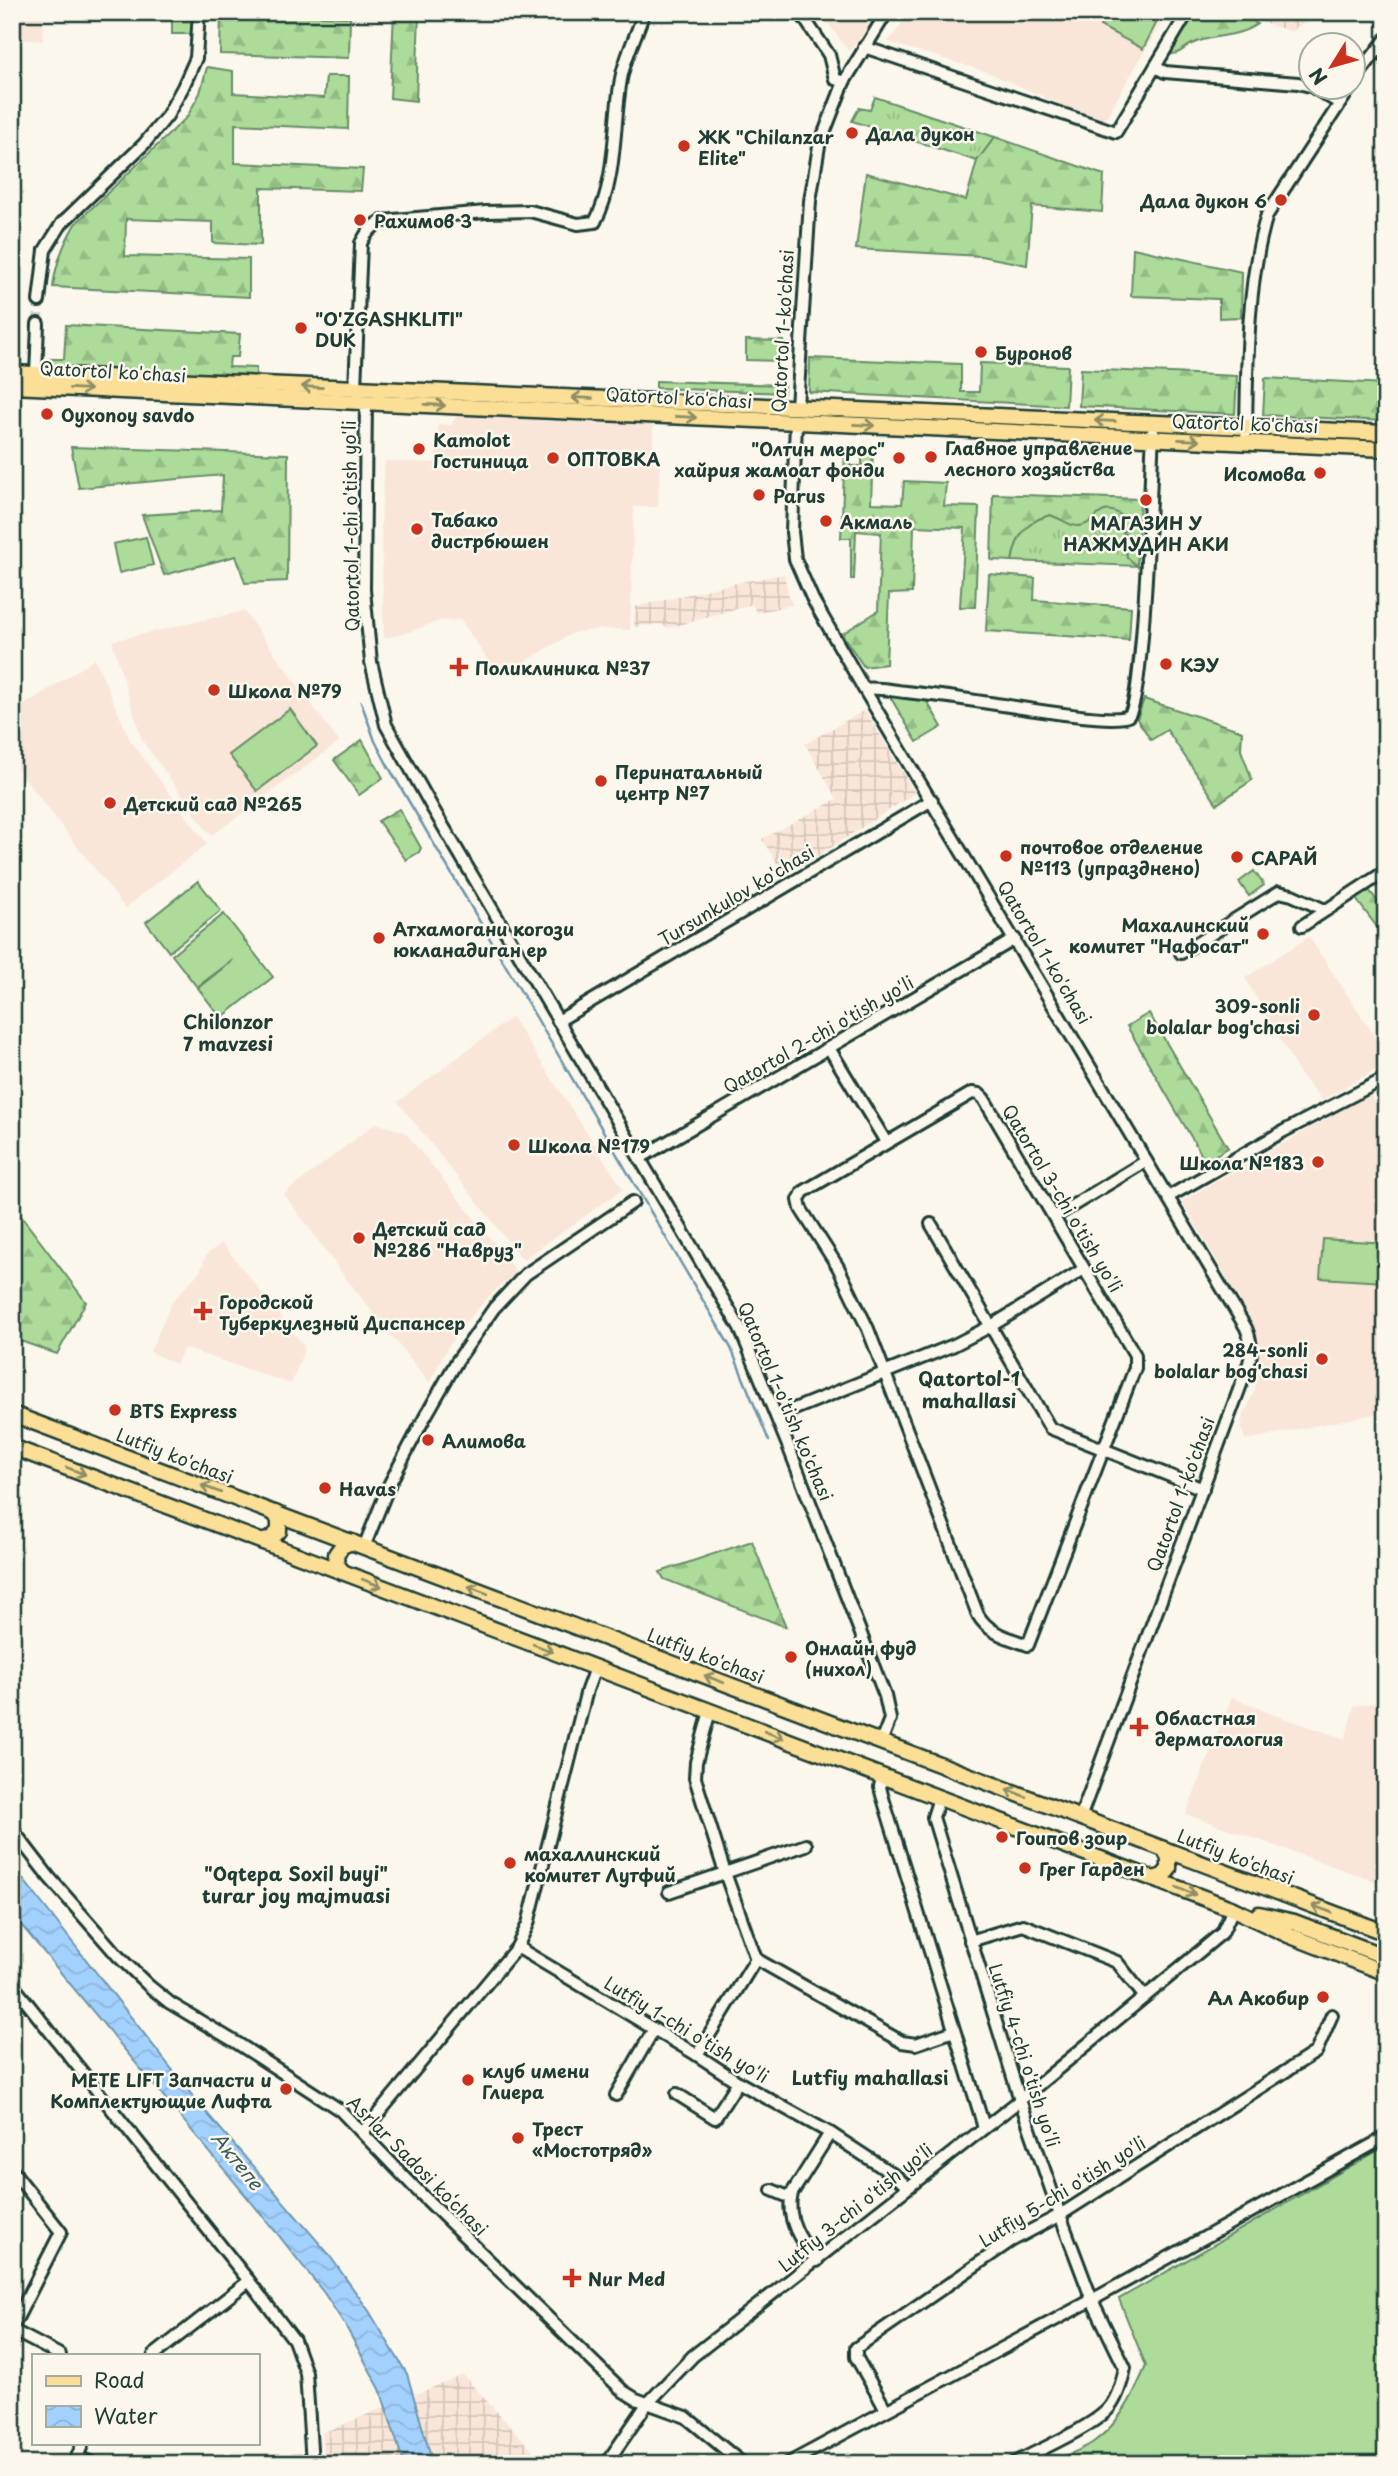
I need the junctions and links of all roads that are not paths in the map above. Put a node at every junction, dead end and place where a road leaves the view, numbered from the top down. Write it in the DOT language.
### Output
graph roads {
  1 [pos="199,12"];
  2 [pos="644,12"];
  3 [pos="800,12"];
  4 [pos="887,12"];
  5 [pos="1188,12"];
  6 [pos="1386,39"];
  7 [pos="864,47"];
  8 [pos="1366,65"];
  9 [pos="1154,67"];
  10 [pos="844,82"];
  11 [pos="1296,83"];
  12 [pos="1339,103"];
  13 [pos="39,301"];
  14 [pos="38,324"];
  15 [pos="12,373"];
  16 [pos="36,381"];
  17 [pos="12,386"];
  18 [pos="360,395"];
  19 [pos="797,415"];
  20 [pos="1153,423"];
  21 [pos="1246,427"];
  22 [pos="1386,433"];
  23 [pos="1152,439"];
  24 [pos="1246,443"];
  25 [pos="1386,449"];
  26 [pos="864,689"];
  27 [pos="932,800"];
  28 [pos="1386,871"];
  29 [pos="1325,910"];
  30 [pos="1302,926"];
  31 [pos="1014,939"];
  32 [pos="1181,953"];
  33 [pos="558,1021"];
  34 [pos="829,1048"];
  35 [pos="1386,1078"];
  36 [pos="886,1142"];
  37 [pos="640,1158"];
  38 [pos="1146,1161"];
  39 [pos="1168,1197"];
  40 [pos="633,1202"];
  41 [pos="1054,1217"];
  42 [pos="931,1224"];
  43 [pos="1084,1269"];
  44 [pos="991,1326"];
  45 [pos="885,1374"];
  46 [pos="12,1414"];
  47 [pos="777,1416"];
  48 [pos="12,1447"];
  49 [pos="1102,1449"];
  50 [pos="1203,1489"];
  51 [pos="275,1513"];
  52 [pos="262,1542"];
  53 [pos="358,1545"];
  54 [pos="344,1572"];
  55 [pos="595,1668"];
  56 [pos="710,1711"];
  57 [pos="881,1742"];
  58 [pos="882,1776"];
  59 [pos="939,1798"];
  60 [pos="1080,1818"];
  61 [pos="12,1829"];
  62 [pos="806,1845"];
  63 [pos="1165,1850"];
  64 [pos="725,1873"];
  65 [pos="1154,1879"];
  66 [pos="669,1892"];
  67 [pos="1233,1909"];
  68 [pos="1386,1933"];
  69 [pos="970,1941"];
  70 [pos="517,1947"];
  71 [pos="1386,1957"];
  72 [pos="756,1959"];
  73 [pos="1386,1973"];
  74 [pos="12,1984"];
  75 [pos="1144,1996"];
  76 [pos="1332,2015"];
  77 [pos="654,2029"];
  78 [pos="954,2031"];
  79 [pos="697,2055"];
  80 [pos="738,2082"];
  81 [pos="677,2094"];
  82 [pos="616,2095"];
  83 [pos="1020,2100"];
  84 [pos="984,2127"];
  85 [pos="363,2132"];
  86 [pos="830,2133"];
  87 [pos="1386,2137"];
  88 [pos="12,2169"];
  89 [pos="907,2188"];
  90 [pos="772,2190"];
  91 [pos="791,2198"];
  92 [pos="1060,2215"];
  93 [pos="817,2261"];
  94 [pos="249,2281"];
  95 [pos="1092,2300"];
  96 [pos="12,2329"];
  97 [pos="58,2354"];
  98 [pos="155,2354"];
  99 [pos="647,2404"];
  100 [pos="887,2410"];
  101 [pos="83,2444"];
  102 [pos="75,2460"];
  103 [pos="94,2464"];
  104 [pos="312,2464"];
  105 [pos="606,2464"];
  106 [pos="743,2464"];
  107 [pos="787,2464"];
  108 [pos="1013,2464"];
  1 -- 13 [label="street"];
  2 -- 18 [label="street, Qatortol 1-chi o'tish yo'li"];
  3 -- 10 [label="street"];
  4 -- 7 [label="street, Qatortol 1-ko'chasi"];
  5 -- 9 [label="street"];
  6 -- 8 [label="street"];
  7 -- 9 [label="street"];
  7 -- 10 [label="street, Qatortol 1-ko'chasi"];
  9 -- 11 [label="street"];
  10 -- 19 [label="street, Qatortol 1-ko'chasi"];
  12 -- 21 [label="street"];
  14 -- 16 [label="street"];
  15 -- 16 [label="main road, Qatortol ko'chasi"];
  16 -- 17 [label="main road, Qatortol ko'chasi"];
  16 -- 18 [label="main road, Qatortol ko'chasi"];
  18 -- 19 [label="main road, Qatortol ko'chasi"];
  18 -- 33 [label="street, Qatortol 1-chi o'tish yo'li"];
  20 -- 19 [label="main road, Qatortol ko'chasi, one-way"];
  19 -- 23 [label="main road, Qatortol ko'chasi, one-way"];
  19 -- 26 [label="street, Qatortol 1-ko'chasi"];
  20 -- 21 [label="main road, Qatortol ko'chasi"];
  20 -- 23 [label="street"];
  21 -- 22 [label="main road, Qatortol ko'chasi"];
  21 -- 24 [label="street"];
  23 -- 24 [label="main road, Qatortol ko'chasi, one-way"];
  23 -- 26 [label="street"];
  24 -- 25 [label="main road, Qatortol ko'chasi"];
  26 -- 27 [label="street, Qatortol 1-ko'chasi"];
  27 -- 31 [label="street, Qatortol 1-ko'chasi"];
  27 -- 33 [label="street, Tursunkulov ko'chasi"];
  28 -- 29 [label="street"];
  29 -- 30 [label="street"];
  29 -- 32 [label="street"];
  31 -- 34 [label="street, Qatortol 2-chi o'tish yo'li"];
  31 -- 38 [label="street, Qatortol 1-ko'chasi"];
  33 -- 37 [label="street, Qatortol 1-o'tish ko'chasi"];
  34 -- 36 [label="street"];
  34 -- 37 [label="street, Qatortol 2-chi o'tish yo'li"];
  35 -- 39 [label="street"];
  36 -- 41 [label="street, Qatortol 3-chi o'tish yo'li"];
  36 -- 45 [label="street, Qatortol 3-chi o'tish yo'li"];
  37 -- 47 [label="street, Qatortol 1-o'tish ko'chasi"];
  38 -- 39 [label="street, Qatortol 1-ko'chasi"];
  38 -- 41 [label="street"];
  39 -- 50 [label="street, Qatortol 1-ko'chasi"];
  40 -- 53 [label="street"];
  41 -- 43 [label="street, Qatortol 3-chi o'tish yo'li"];
  42 -- 44 [label="street"];
  43 -- 44 [label="street"];
  43 -- 49 [label="street, Qatortol 3-chi o'tish yo'li"];
  44 -- 45 [label="street"];
  44 -- 49 [label="street"];
  45 -- 47 [label="street"];
  45 -- 49 [label="street, Qatortol 3-chi o'tish yo'li"];
  51 -- 46 [label="main road, Lutfiy ko'chasi, one-way"];
  47 -- 57 [label="street, Qatortol 1-o'tish ko'chasi"];
  48 -- 52 [label="main road, one-way"];
  49 -- 50 [label="street"];
  50 -- 60 [label="street, Qatortol 1-ko'chasi"];
  51 -- 52 [label="main road"];
  51 -- 53 [label="main road, Lutfiy ko'chasi"];
  52 -- 54 [label="main road"];
  53 -- 54 [label="main road"];
  57 -- 53 [label="main road, Lutfiy ko'chasi, one-way"];
  54 -- 55 [label="main road, one-way"];
  55 -- 56 [label="main road"];
  55 -- 70 [label="street"];
  56 -- 58 [label="main road, one-way"];
  56 -- 64 [label="street"];
  60 -- 57 [label="main road, Lutfiy ko'chasi, one-way"];
  58 -- 59 [label="main road"];
  58 -- 78 [label="street"];
  59 -- 65 [label="main road"];
  59 -- 69 [label="street, Lutfiy 4-chi o'tish yo'li"];
  60 -- 63 [label="main road, Lutfiy ko'chasi"];
  61 -- 85 [label="street, Asrlar Sadosi ko‘chasi"];
  62 -- 64 [label="street"];
  63 -- 65 [label="main road"];
  68 -- 63 [label="main road, Lutfiy ko'chasi, one-way"];
  64 -- 66 [label="street"];
  64 -- 72 [label="street"];
  65 -- 67 [label="main road, one-way"];
  67 -- 71 [label="main road"];
  67 -- 73 [label="main road"];
  67 -- 75 [label="street, Lutfiy 3-chi o'tish yo'li"];
  69 -- 75 [label="street"];
  69 -- 83 [label="street, Lutfiy 4-chi o'tish yo'li"];
  70 -- 77 [label="street, Lutfiy 1-chi o'tish yo'li"];
  70 -- 85 [label="street"];
  72 -- 78 [label="street"];
  72 -- 79 [label="street"];
  74 -- 94 [label="street"];
  75 -- 83 [label="street, Lutfiy 3-chi o'tish yo'li"];
  76 -- 92 [label="street, Lutfiy 5-chi o'tish yo'li"];
  77 -- 79 [label="street, Lutfiy 1-chi o'tish yo'li"];
  77 -- 82 [label="street"];
  78 -- 84 [label="street"];
  79 -- 80 [label="street, Lutfiy 1-chi o'tish yo'li"];
  80 -- 81 [label="street"];
  80 -- 86 [label="street, Lutfiy 1-chi o'tish yo'li"];
  83 -- 84 [label="street, Lutfiy 3-chi o'tish yo'li"];
  83 -- 92 [label="street, Lutfiy 4-chi o'tish yo'li"];
  84 -- 89 [label="street, Lutfiy 3-chi o'tish yo'li"];
  85 -- 99 [label="street, Asrlar Sadosi ko‘chasi"];
  86 -- 89 [label="street, Lutfiy 1-chi o'tish yo'li"];
  86 -- 91 [label="street"];
  87 -- 95 [label="street"];
  88 -- 96 [label="street"];
  89 -- 93 [label="street, Lutfiy 3-chi o'tish yo'li"];
  90 -- 91 [label="street"];
  91 -- 93 [label="street"];
  92 -- 95 [label="street, Lutfiy 4-chi o'tish yo'li"];
  92 -- 100 [label="street, Lutfiy 5-chi o'tish yo'li"];
  93 -- 99 [label="street, Lutfiy 3-chi o'tish yo'li"];
  94 -- 98 [label="street"];
  94 -- 104 [label="street"];
  95 -- 100 [label="street"];
  95 -- 108 [label="street, Lutfiy 4-chi o'tish yo'li"];
  96 -- 97 [label="street"];
  99 -- 105 [label="street, Lutfiy 3-chi o'tish yo'li"];
  99 -- 106 [label="street, Asrlar Sadosi ko‘chasi"];
  100 -- 107 [label="street"];
  101 -- 102 [label="street"];
  102 -- 103 [label="street"];
}
